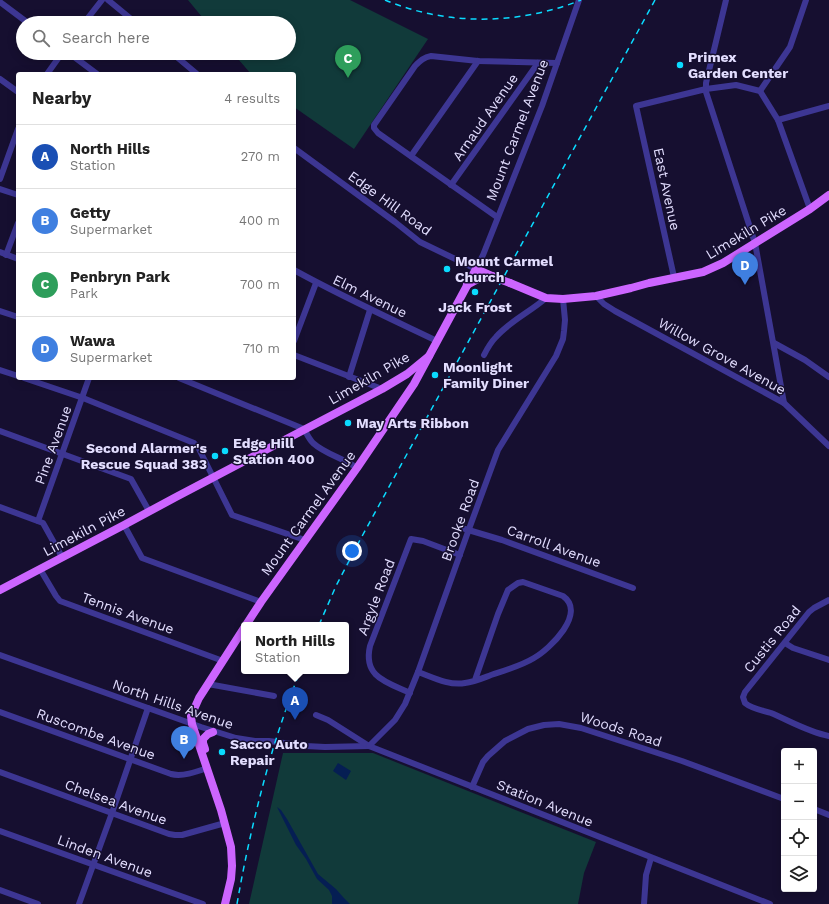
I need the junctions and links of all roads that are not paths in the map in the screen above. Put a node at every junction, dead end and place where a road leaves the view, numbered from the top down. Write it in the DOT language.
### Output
graph roads {
  1 [pos="102,0"];
  2 [pos="108,0"];
  3 [pos="580,0"];
  4 [pos="726,0"];
  5 [pos="806,0"];
  6 [pos="0,2"];
  7 [pos="19,16"];
  8 [pos="89,16"];
  9 [pos="127,16"];
  10 [pos="57,60"];
  11 [pos="78,60"];
  12 [pos="180,60"];
  13 [pos="478,61"];
  14 [pos="538,62"];
  15 [pos="558,63"];
  16 [pos="48,72"];
  17 [pos="94,72"];
  18 [pos="195,72"];
  19 [pos="0,79"];
  20 [pos="706,89"];
  21 [pos="16,91"];
  22 [pos="760,91"];
  23 [pos="829,106"];
  24 [pos="778,120"];
  25 [pos="16,135"];
  26 [pos="296,149"];
  27 [pos="411,156"];
  28 [pos="0,179"];
  29 [pos="451,184"];
  30 [pos="0,189"];
  31 [pos="16,194"];
  32 [pos="829,196"];
  33 [pos="810,209"];
  34 [pos="497,217"];
  35 [pos="16,227"];
  36 [pos="755,243"];
  37 [pos="3,253"];
  38 [pos="16,258"];
  39 [pos="476,269"];
  40 [pos="296,271"];
  41 [pos="493,277"];
  42 [pos="674,277"];
  43 [pos="316,283"];
  44 [pos="467,286"];
  45 [pos="596,296"];
  46 [pos="546,298"];
  47 [pos="563,299"];
  48 [pos="370,310"];
  49 [pos="0,311"];
  50 [pos="16,316"];
  51 [pos="296,337"];
  52 [pos="437,341"];
  53 [pos="774,343"];
  54 [pos="484,355"];
  55 [pos="296,356"];
  56 [pos="429,356"];
  57 [pos="0,370"];
  58 [pos="16,375"];
  59 [pos="350,377"];
  60 [pos="829,377"];
  61 [pos="30,380"];
  62 [pos="89,380"];
  63 [pos="184,380"];
  64 [pos="382,389"];
  65 [pos="83,398"];
  66 [pos="784,403"];
  67 [pos="304,429"];
  68 [pos="0,431"];
  69 [pos="829,446"];
  70 [pos="62,453"];
  71 [pos="357,468"];
  72 [pos="213,478"];
  73 [pos="0,507"];
  74 [pos="149,511"];
  75 [pos="38,521"];
  76 [pos="124,526"];
  77 [pos="467,529"];
  78 [pos="305,540"];
  79 [pos="460,555"];
  80 [pos="62,557"];
  81 [pos="40,569"];
  82 [pos="633,588"];
  83 [pos="0,590"];
  84 [pos="829,600"];
  85 [pos="261,602"];
  86 [pos="248,622"];
  87 [pos="241,633"];
  88 [pos="785,643"];
  89 [pos="0,655"];
  90 [pos="829,660"];
  91 [pos="223,661"];
  92 [pos="418,672"];
  93 [pos="475,680"];
  94 [pos="208,684"];
  95 [pos="410,693"];
  96 [pos="274,696"];
  97 [pos="148,708"];
  98 [pos="0,712"];
  99 [pos="316,715"];
  100 [pos="192,724"];
  101 [pos="213,732"];
  102 [pos="829,736"];
  103 [pos="369,746"];
  104 [pos="130,760"];
  105 [pos="207,768"];
  106 [pos="0,772"];
  107 [pos="472,787"];
  108 [pos="781,798"];
  109 [pos="817,810"];
  110 [pos="112,814"];
  111 [pos="829,815"];
  112 [pos="225,823"];
  113 [pos="0,831"];
  114 [pos="651,858"];
  115 [pos="93,865"];
  116 [pos="0,890"];
  117 [pos="38,904"];
  118 [pos="79,904"];
  119 [pos="203,904"];
  120 [pos="226,904"];
  121 [pos="644,904"];
  122 [pos="770,904"];
  1 -- 8 [label="street"];
  2 -- 9 [label="street"];
  3 -- 15 [label="street, Mount Carmel Avenue"];
  4 -- 20 [label="street"];
  5 -- 22 [label="street"];
  6 -- 7 [label="street"];
  10 -- 16 [label="street"];
  11 -- 17 [label="street"];
  12 -- 18 [label="street"];
  13 -- 14 [label="street"];
  13 -- 27 [label="street"];
  13 -- 27 [label="street"];
  14 -- 15 [label="street"];
  14 -- 29 [label="street, Arnaud Avenue"];
  15 -- 34 [label="street, Mount Carmel Avenue"];
  19 -- 21 [label="street"];
  20 -- 22 [label="street"];
  20 -- 36 [label="street"];
  20 -- 42 [label="street, East Avenue"];
  22 -- 24 [label="street"];
  23 -- 24 [label="street"];
  24 -- 33 [label="street"];
  25 -- 28 [label="street"];
  26 -- 39 [label="street, Edge Hill Road"];
  27 -- 29 [label="street"];
  29 -- 34 [label="street"];
  30 -- 31 [label="street"];
  32 -- 33 [label="main road, Limekiln Pike"];
  33 -- 36 [label="main road, Limekiln Pike"];
  34 -- 39 [label="street, Mount Carmel Avenue"];
  35 -- 37 [label="street"];
  36 -- 42 [label="main road, Limekiln Pike"];
  36 -- 53 [label="street"];
  37 -- 38 [label="street"];
  39 -- 41 [label="main road, Limekiln Pike"];
  39 -- 44 [label="main road, Limekiln Pike"];
  40 -- 43 [label="street, Elm Avenue"];
  41 -- 44 [label="main road"];
  41 -- 46 [label="main road, Limekiln Pike, bridge"];
  42 -- 45 [label="main road, Limekiln Pike"];
  43 -- 48 [label="street, Elm Avenue"];
  43 -- 51 [label="street"];
  44 -- 52 [label="main road, Limekiln Pike"];
  45 -- 47 [label="main road, Limekiln Pike"];
  45 -- 66 [label="street, Willow Grove Avenue"];
  46 -- 47 [label="main road, Limekiln Pike"];
  46 -- 54 [label="street"];
  47 -- 77 [label="street, Brooke Road"];
  48 -- 52 [label="street, Elm Avenue"];
  48 -- 59 [label="street"];
  49 -- 50 [label="street"];
  52 -- 56 [label="main road, Limekiln Pike"];
  53 -- 60 [label="street"];
  53 -- 66 [label="street"];
  55 -- 59 [label="street"];
  56 -- 64 [label="main road, Limekiln Pike"];
  56 -- 71 [label="main road, Mount Carmel Avenue"];
  57 -- 58 [label="street"];
  59 -- 64 [label="street"];
  61 -- 65 [label="street"];
  62 -- 65 [label="street, Pine Avenue"];
  63 -- 67 [label="street"];
  64 -- 67 [label="main road, Limekiln Pike"];
  65 -- 70 [label="street, Pine Avenue"];
  65 -- 72 [label="street"];
  66 -- 69 [label="street, Willow Grove Avenue"];
  67 -- 71 [label="street"];
  67 -- 72 [label="main road, Limekiln Pike"];
  68 -- 70 [label="street"];
  70 -- 74 [label="street"];
  70 -- 75 [label="street, Pine Avenue"];
  71 -- 78 [label="main road, Mount Carmel Avenue"];
  72 -- 74 [label="main road, Limekiln Pike"];
  72 -- 78 [label="street"];
  73 -- 75 [label="street"];
  74 -- 76 [label="main road, Limekiln Pike"];
  75 -- 80 [label="street"];
  76 -- 80 [label="main road, Limekiln Pike"];
  76 -- 85 [label="street"];
  77 -- 79 [label="street, Brooke Road"];
  77 -- 82 [label="street, Carroll Avenue"];
  78 -- 85 [label="main road, Mount Carmel Avenue"];
  79 -- 92 [label="street, Brooke Road"];
  79 -- 95 [label="street, Argyle Road"];
  80 -- 81 [label="main road, Limekiln Pike"];
  81 -- 83 [label="main road, Limekiln Pike"];
  81 -- 91 [label="street, Tennis Avenue"];
  84 -- 88 [label="street, Custis Road"];
  85 -- 86 [label="main road, Mount Carmel Avenue"];
  87 -- 91 [label="main road"];
  88 -- 90 [label="street"];
  88 -- 102 [label="street, Custis Road"];
  89 -- 97 [label="street, North Hills Avenue"];
  91 -- 94 [label="main road"];
  92 -- 93 [label="street"];
  92 -- 95 [label="street, Brooke Road"];
  93 -- 93 [label="street"];
  94 -- 96 [label="street"];
  94 -- 100 [label="main road"];
  95 -- 103 [label="street, Brooke Road"];
  97 -- 100 [label="street, North Hills Avenue"];
  97 -- 104 [label="street"];
  98 -- 104 [label="street, Ruscombe Avenue"];
  99 -- 103 [label="street, Station Avenue"];
  100 -- 101 [label="street, North Hills Avenue"];
  100 -- 105 [label="main road"];
  101 -- 103 [label="street, North Hills Avenue"];
  101 -- 105 [label="main road"];
  103 -- 107 [label="street, Station Avenue"];
  104 -- 105 [label="street, Ruscombe Avenue"];
  104 -- 110 [label="street"];
  105 -- 112 [label="main road"];
  106 -- 110 [label="street, Chelsea Avenue"];
  107 -- 108 [label="street, Woods Road"];
  107 -- 114 [label="street, Station Avenue"];
  109 -- 111 [label="street"];
  110 -- 112 [label="street, Chelsea Avenue"];
  110 -- 115 [label="street"];
  112 -- 120 [label="main road"];
  113 -- 115 [label="street, Linden Avenue"];
  114 -- 121 [label="street"];
  114 -- 122 [label="street, Station Avenue"];
  115 -- 118 [label="street"];
  115 -- 119 [label="street, Linden Avenue"];
  116 -- 117 [label="street"];
}
